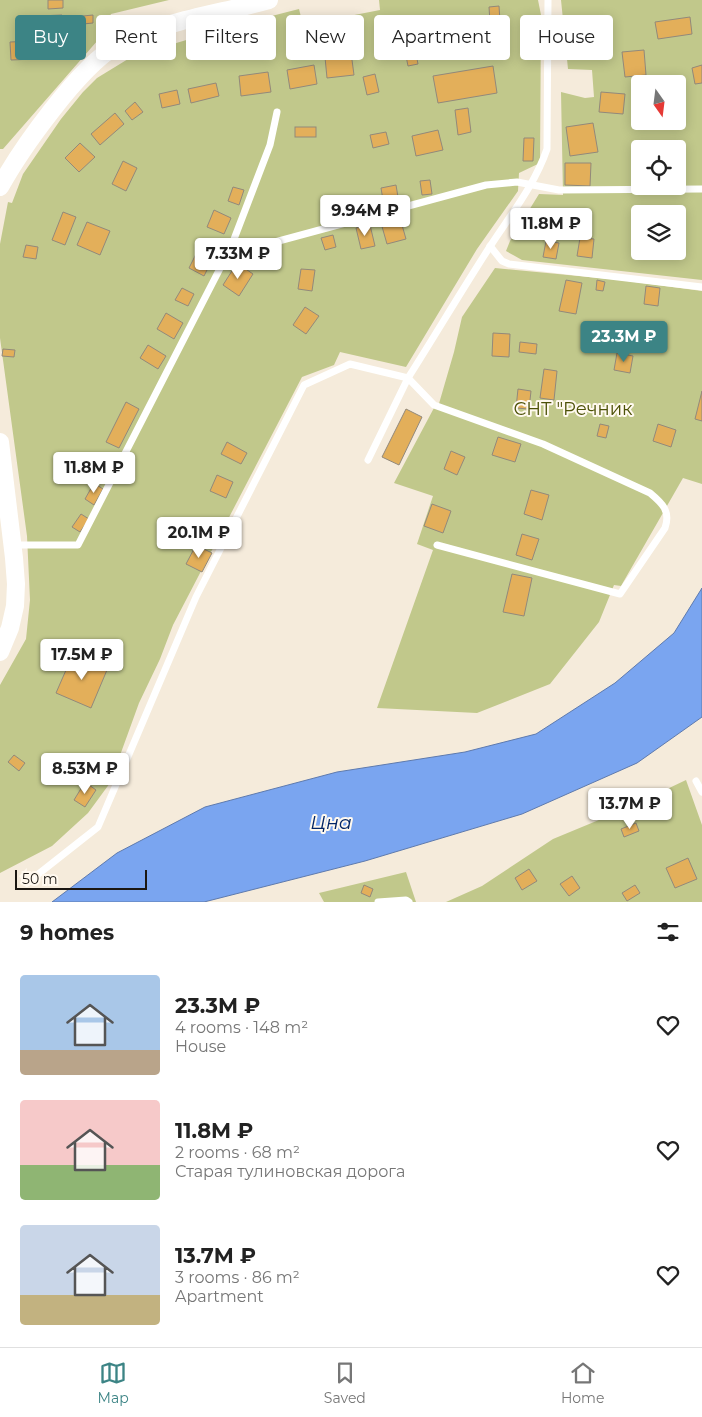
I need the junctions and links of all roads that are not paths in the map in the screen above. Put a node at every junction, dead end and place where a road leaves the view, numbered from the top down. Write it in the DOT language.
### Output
graph roads {
  1 [pos="269,0"];
  2 [pos="548,0"];
  3 [pos="277,112"];
  4 [pos="1,182"];
  5 [pos="531,186"];
  6 [pos="702,189"];
  7 [pos="490,246"];
  8 [pos="230,247"];
  9 [pos="702,287"];
  10 [pos="408,378"];
  11 [pos="0,442"];
  12 [pos="368,460"];
  13 [pos="13,545"];
  14 [pos="437,545"];
  15 [pos="0,652"];
  16 [pos="696,781"];
  17 [pos="702,792"];
  18 [pos="27,883"];
  19 [pos="378,902"];
  20 [pos="409,902"];
  1 -- 4 [label="street"];
  2 -- 5 [label="lane"];
  3 -- 8 [label="lane"];
  5 -- 6 [label="lane"];
  5 -- 7 [label="lane"];
  5 -- 8 [label="lane"];
  7 -- 9 [label="lane"];
  7 -- 10 [label="lane"];
  8 -- 13 [label="lane"];
  10 -- 12 [label="lane"];
  10 -- 14 [label="lane"];
  10 -- 18 [label="lane"];
  11 -- 13 [label="street"];
  13 -- 15 [label="street"];
  16 -- 17 [label="lane"];
  19 -- 20 [label="lane"];
}
